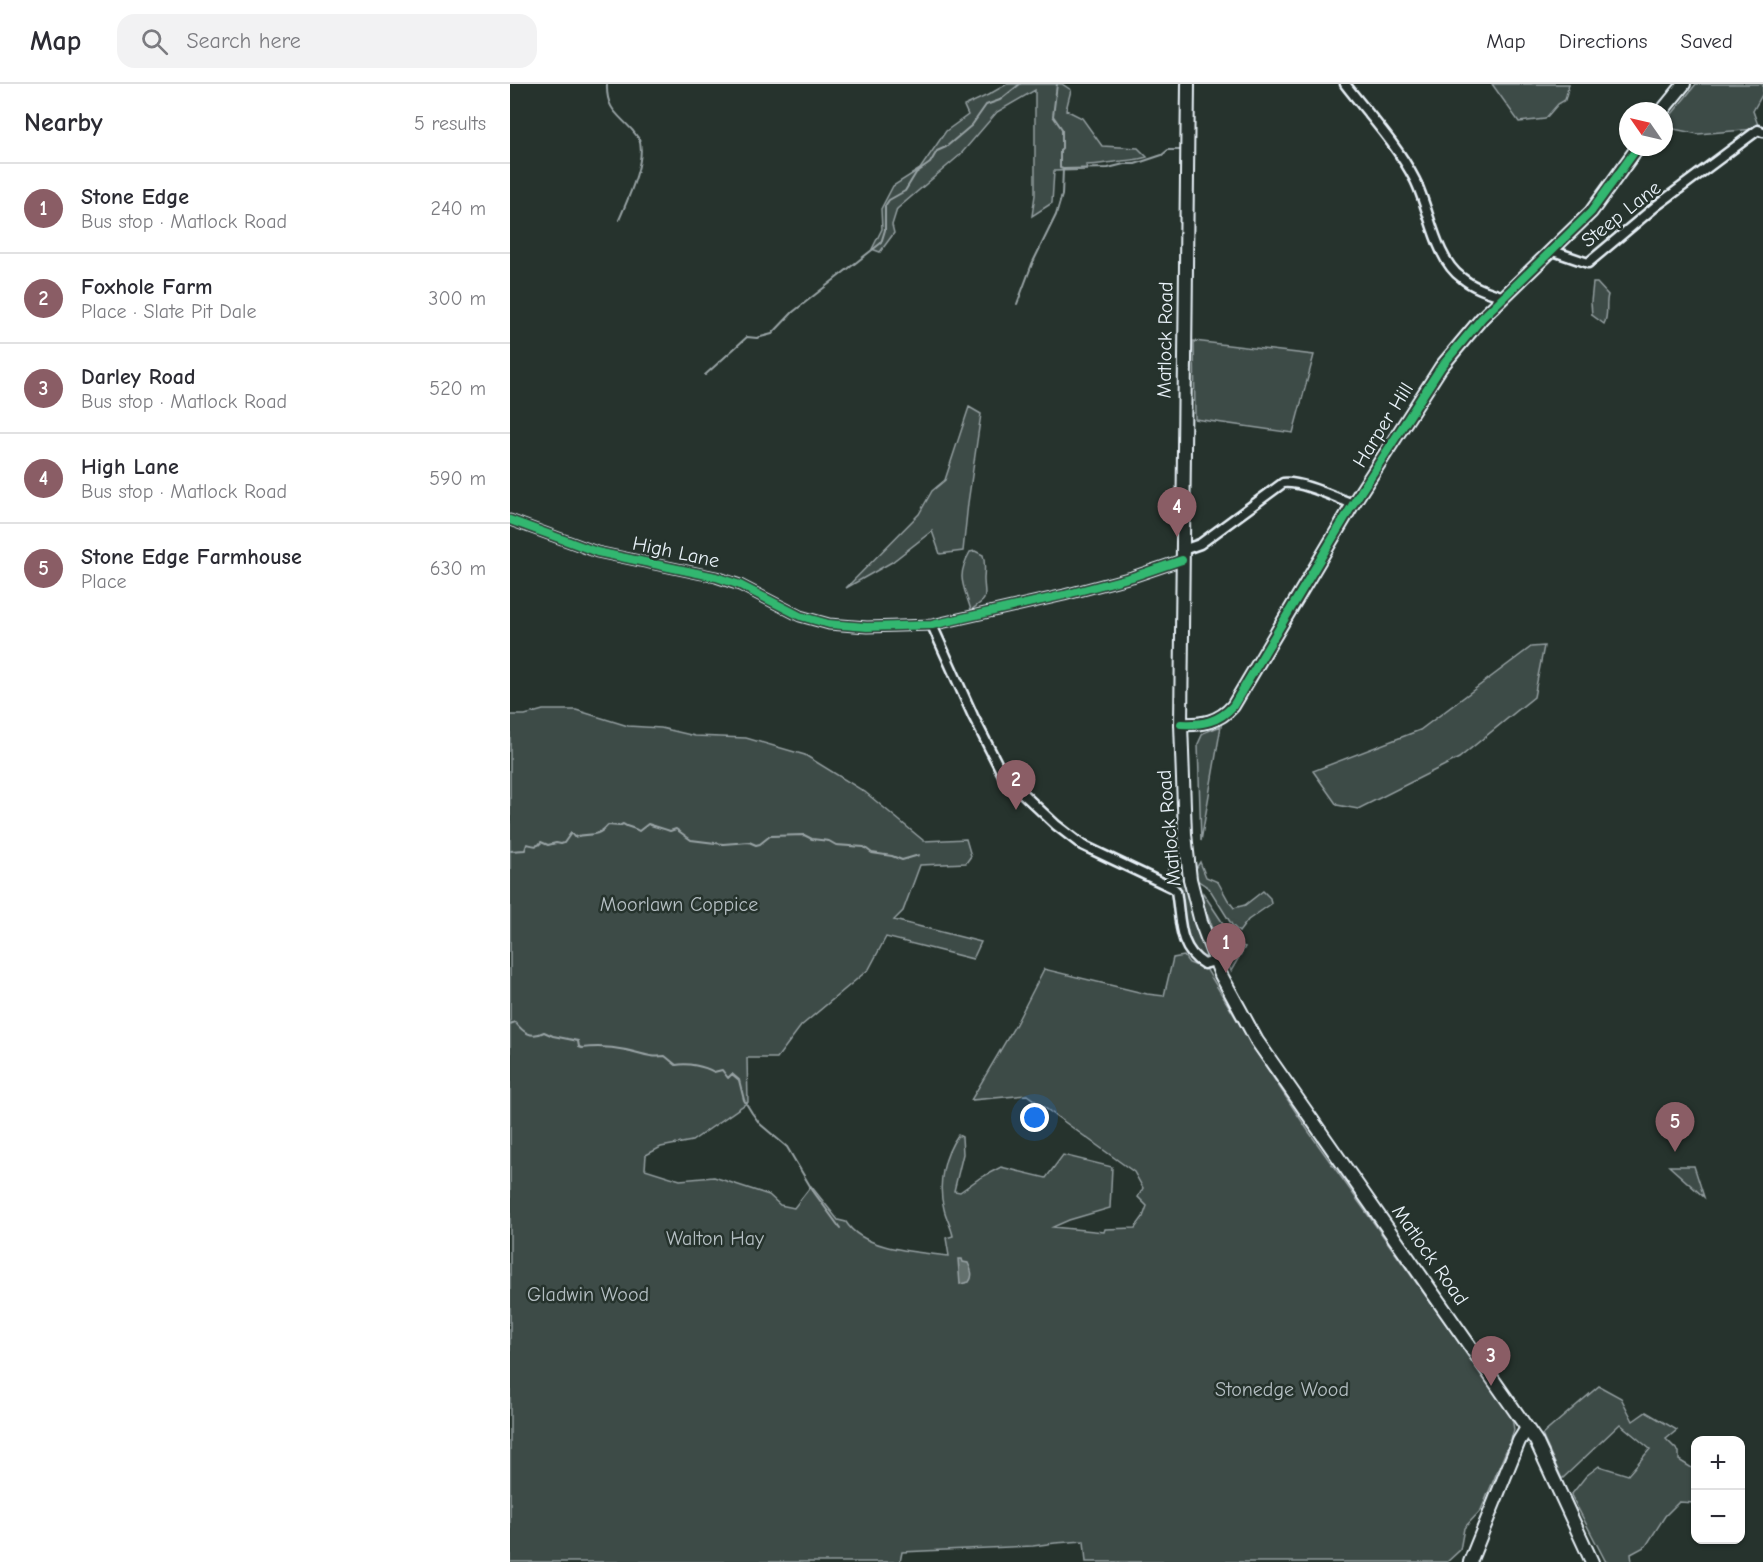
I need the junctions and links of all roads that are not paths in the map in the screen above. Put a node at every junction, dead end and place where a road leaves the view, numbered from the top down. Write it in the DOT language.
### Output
graph roads {
  1 [pos="1188,84"];
  2 [pos="1345,84"];
  3 [pos="1684,84"];
  4 [pos="1669,102"];
  5 [pos="1763,132"];
  6 [pos="1631,156"];
  7 [pos="1552,251"];
  8 [pos="1504,297"];
  9 [pos="1353,504"];
  10 [pos="510,520"];
  11 [pos="1182,555"];
  12 [pos="932,625"];
  13 [pos="1181,724"];
  14 [pos="1215,962"];
  15 [pos="1527,1428"];
  16 [pos="1470,1562"];
  17 [pos="1592,1562"];
  1 -- 11 [label="main road, Matlock Road"];
  2 -- 8 [label="street"];
  3 -- 4 [label="main road"];
  5 -- 7 [label="street, Steep Lane"];
  6 -- 7 [label="main road, Harper Hill"];
  7 -- 8 [label="main road, Harper Hill"];
  8 -- 9 [label="main road, Harper Hill"];
  9 -- 11 [label="street, High Lane"];
  9 -- 13 [label="main road, Harper Hill"];
  10 -- 12 [label="street, High Lane"];
  11 -- 12 [label="street, High Lane"];
  11 -- 13 [label="main road, Matlock Road"];
  12 -- 14 [label="street"];
  13 -- 14 [label="main road, Matlock Road"];
  14 -- 15 [label="main road, Matlock Road"];
  15 -- 16 [label="main road"];
  15 -- 17 [label="main road, Matlock Road"];
}
